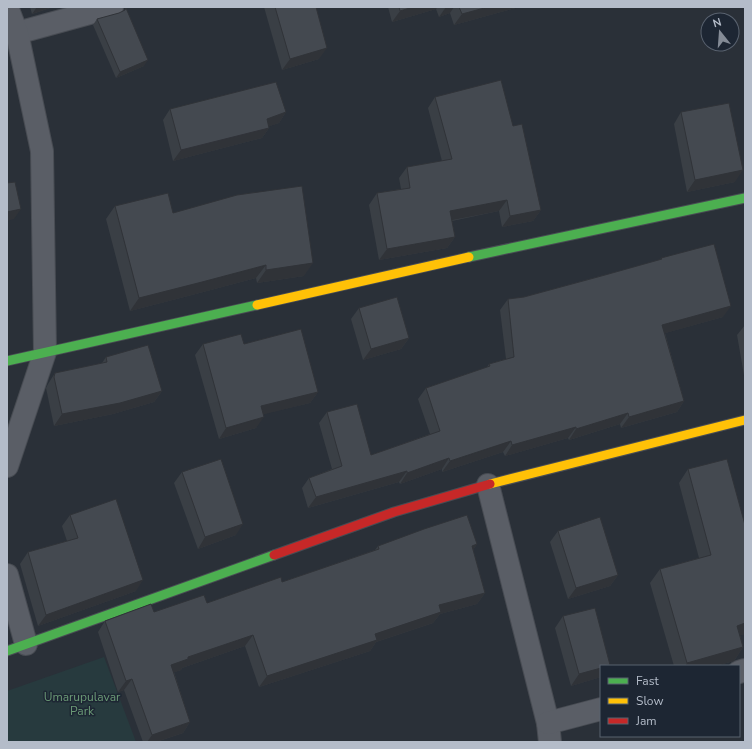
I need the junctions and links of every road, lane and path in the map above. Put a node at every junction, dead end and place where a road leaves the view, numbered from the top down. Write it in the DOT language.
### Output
graph roads {
  1 [pos="7,7"];
  2 [pos="112,7"];
  3 [pos="17,33"];
  4 [pos="745,198"];
  5 [pos="45,352"];
  6 [pos="7,361"];
  7 [pos="745,420"];
  8 [pos="7,466"];
  9 [pos="488,484"];
  10 [pos="7,575"];
  11 [pos="16,648"];
  12 [pos="600,709"];
  13 [pos="549,733"];
  1 -- 3 [label="street"];
  2 -- 3 [label="street"];
  3 -- 5 [label="street"];
  4 -- 5 [label="street"];
  5 -- 6 [label="street"];
  5 -- 8 [label="street"];
  7 -- 9 [label="street"];
  9 -- 11 [label="street"];
  9 -- 13 [label="street"];
  10 -- 11 [label="street"];
  12 -- 13 [label="street"];
}
